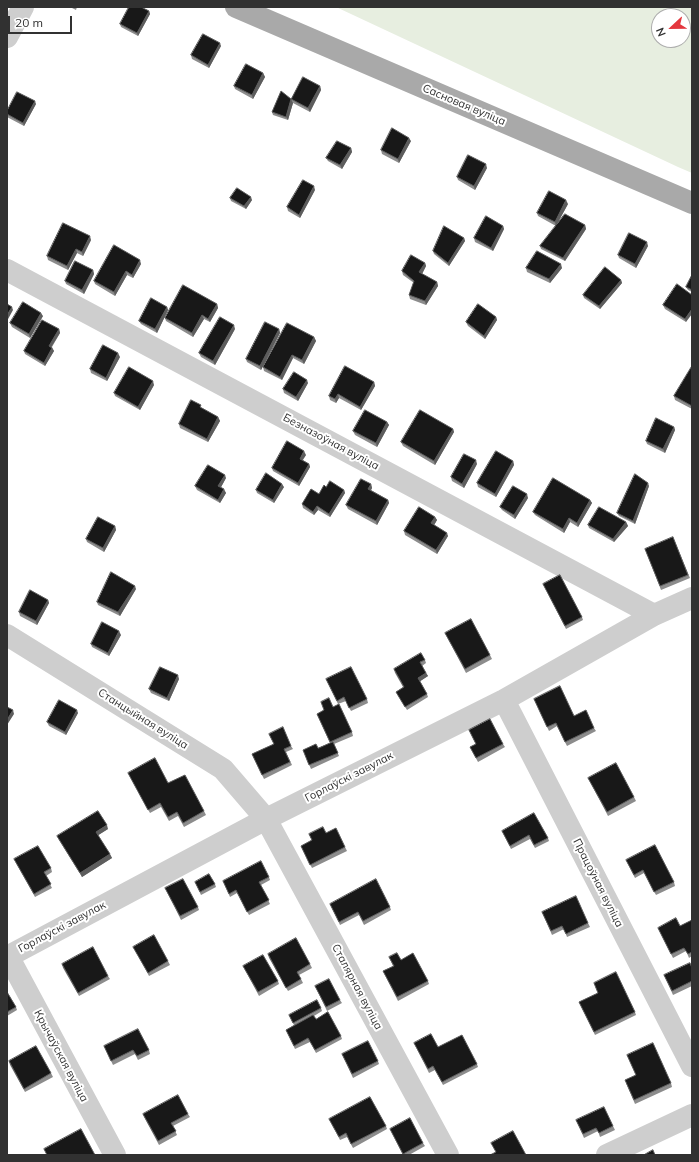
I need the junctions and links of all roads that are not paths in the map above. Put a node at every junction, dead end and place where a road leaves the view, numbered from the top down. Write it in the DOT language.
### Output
graph roads {
  1 [pos="23,7"];
  2 [pos="236,7"];
  3 [pos="7,37"];
  4 [pos="692,203"];
  5 [pos="7,270"];
  6 [pos="692,598"];
  7 [pos="654,615"];
  8 [pos="7,635"];
  9 [pos="504,700"];
  10 [pos="266,819"];
  11 [pos="7,956"];
  12 [pos="692,1066"];
  13 [pos="692,1116"];
  14 [pos="115,1155"];
  15 [pos="448,1155"];
  16 [pos="607,1155"];
  1 -- 3 [label="street"];
  2 -- 4 [label="main road, Сасновая вуліца"];
  5 -- 7 [label="street, Безназоўная вуліца"];
  6 -- 7 [label="street, Горлаўскі завулак"];
  7 -- 9 [label="street, Горлаўскі завулак"];
  8 -- 10 [label="street, Станцыйная вуліца"];
  9 -- 10 [label="street, Горлаўскі завулак"];
  9 -- 12 [label="street, Працоўная вуліца"];
  10 -- 11 [label="street, Горлаўскі завулак"];
  10 -- 15 [label="street, Сталярная вуліца"];
  11 -- 14 [label="street, Крычаўская вуліца"];
  13 -- 16 [label="street"];
}
